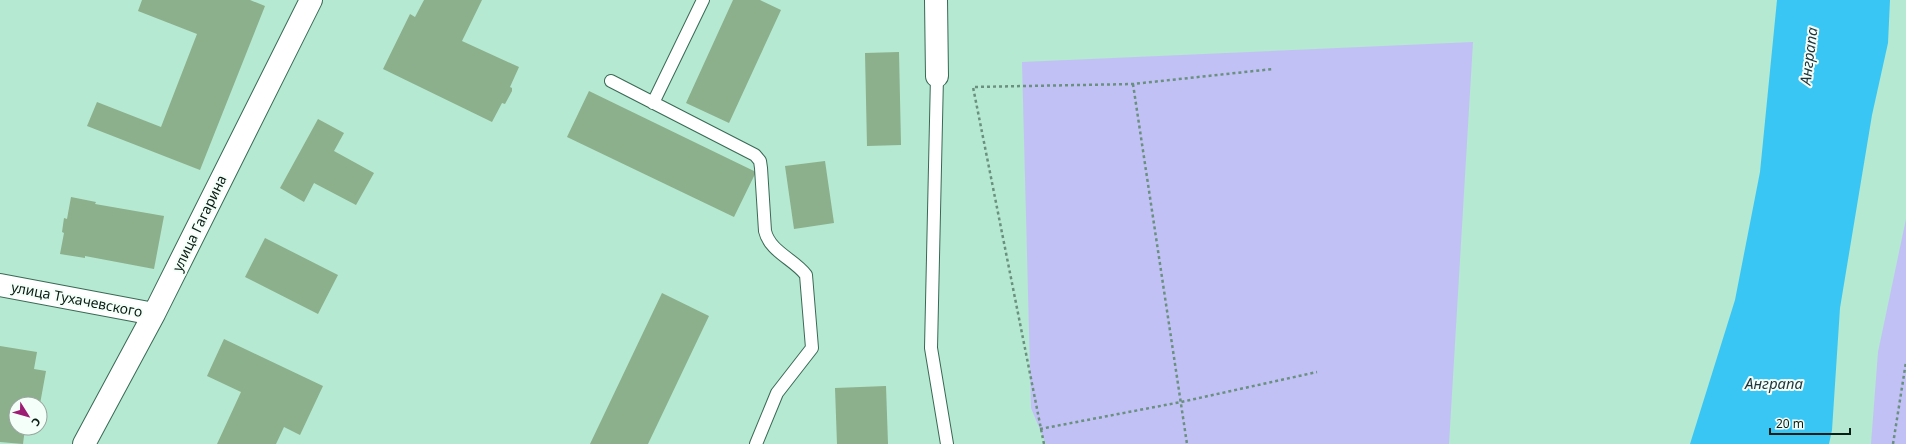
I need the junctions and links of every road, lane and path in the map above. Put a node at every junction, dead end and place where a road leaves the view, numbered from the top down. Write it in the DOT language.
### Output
graph roads {
  1 [pos="310,0"];
  2 [pos="703,0"];
  3 [pos="936,0"];
  4 [pos="1272,70"];
  5 [pos="937,76"];
  6 [pos="611,81"];
  7 [pos="1133,84"];
  8 [pos="653,103"];
  9 [pos="0,285"];
  10 [pos="154,314"];
  11 [pos="1906,362"];
  12 [pos="1317,372"];
  13 [pos="1180,402"];
  14 [pos="1040,429"];
  15 [pos="84,444"];
  16 [pos="756,444"];
  17 [pos="947,444"];
  18 [pos="1044,444"];
  19 [pos="1187,444"];
  20 [pos="1893,444"];
  1 -- 10 [label="street, улица Гагарина"];
  2 -- 8 [label="lane"];
  3 -- 5 [label="street"];
  4 -- 7 [label="path"];
  5 -- 17 [label="lane"];
  6 -- 8 [label="lane"];
  7 -- 13 [label="path"];
  7 -- 14 [label="path"];
  8 -- 16 [label="lane"];
  9 -- 10 [label="street, улица Тухачевского"];
  10 -- 15 [label="street, улица Гагарина"];
  11 -- 20 [label="path"];
  12 -- 13 [label="path"];
  13 -- 14 [label="path"];
  13 -- 19 [label="path"];
  14 -- 18 [label="path"];
}
